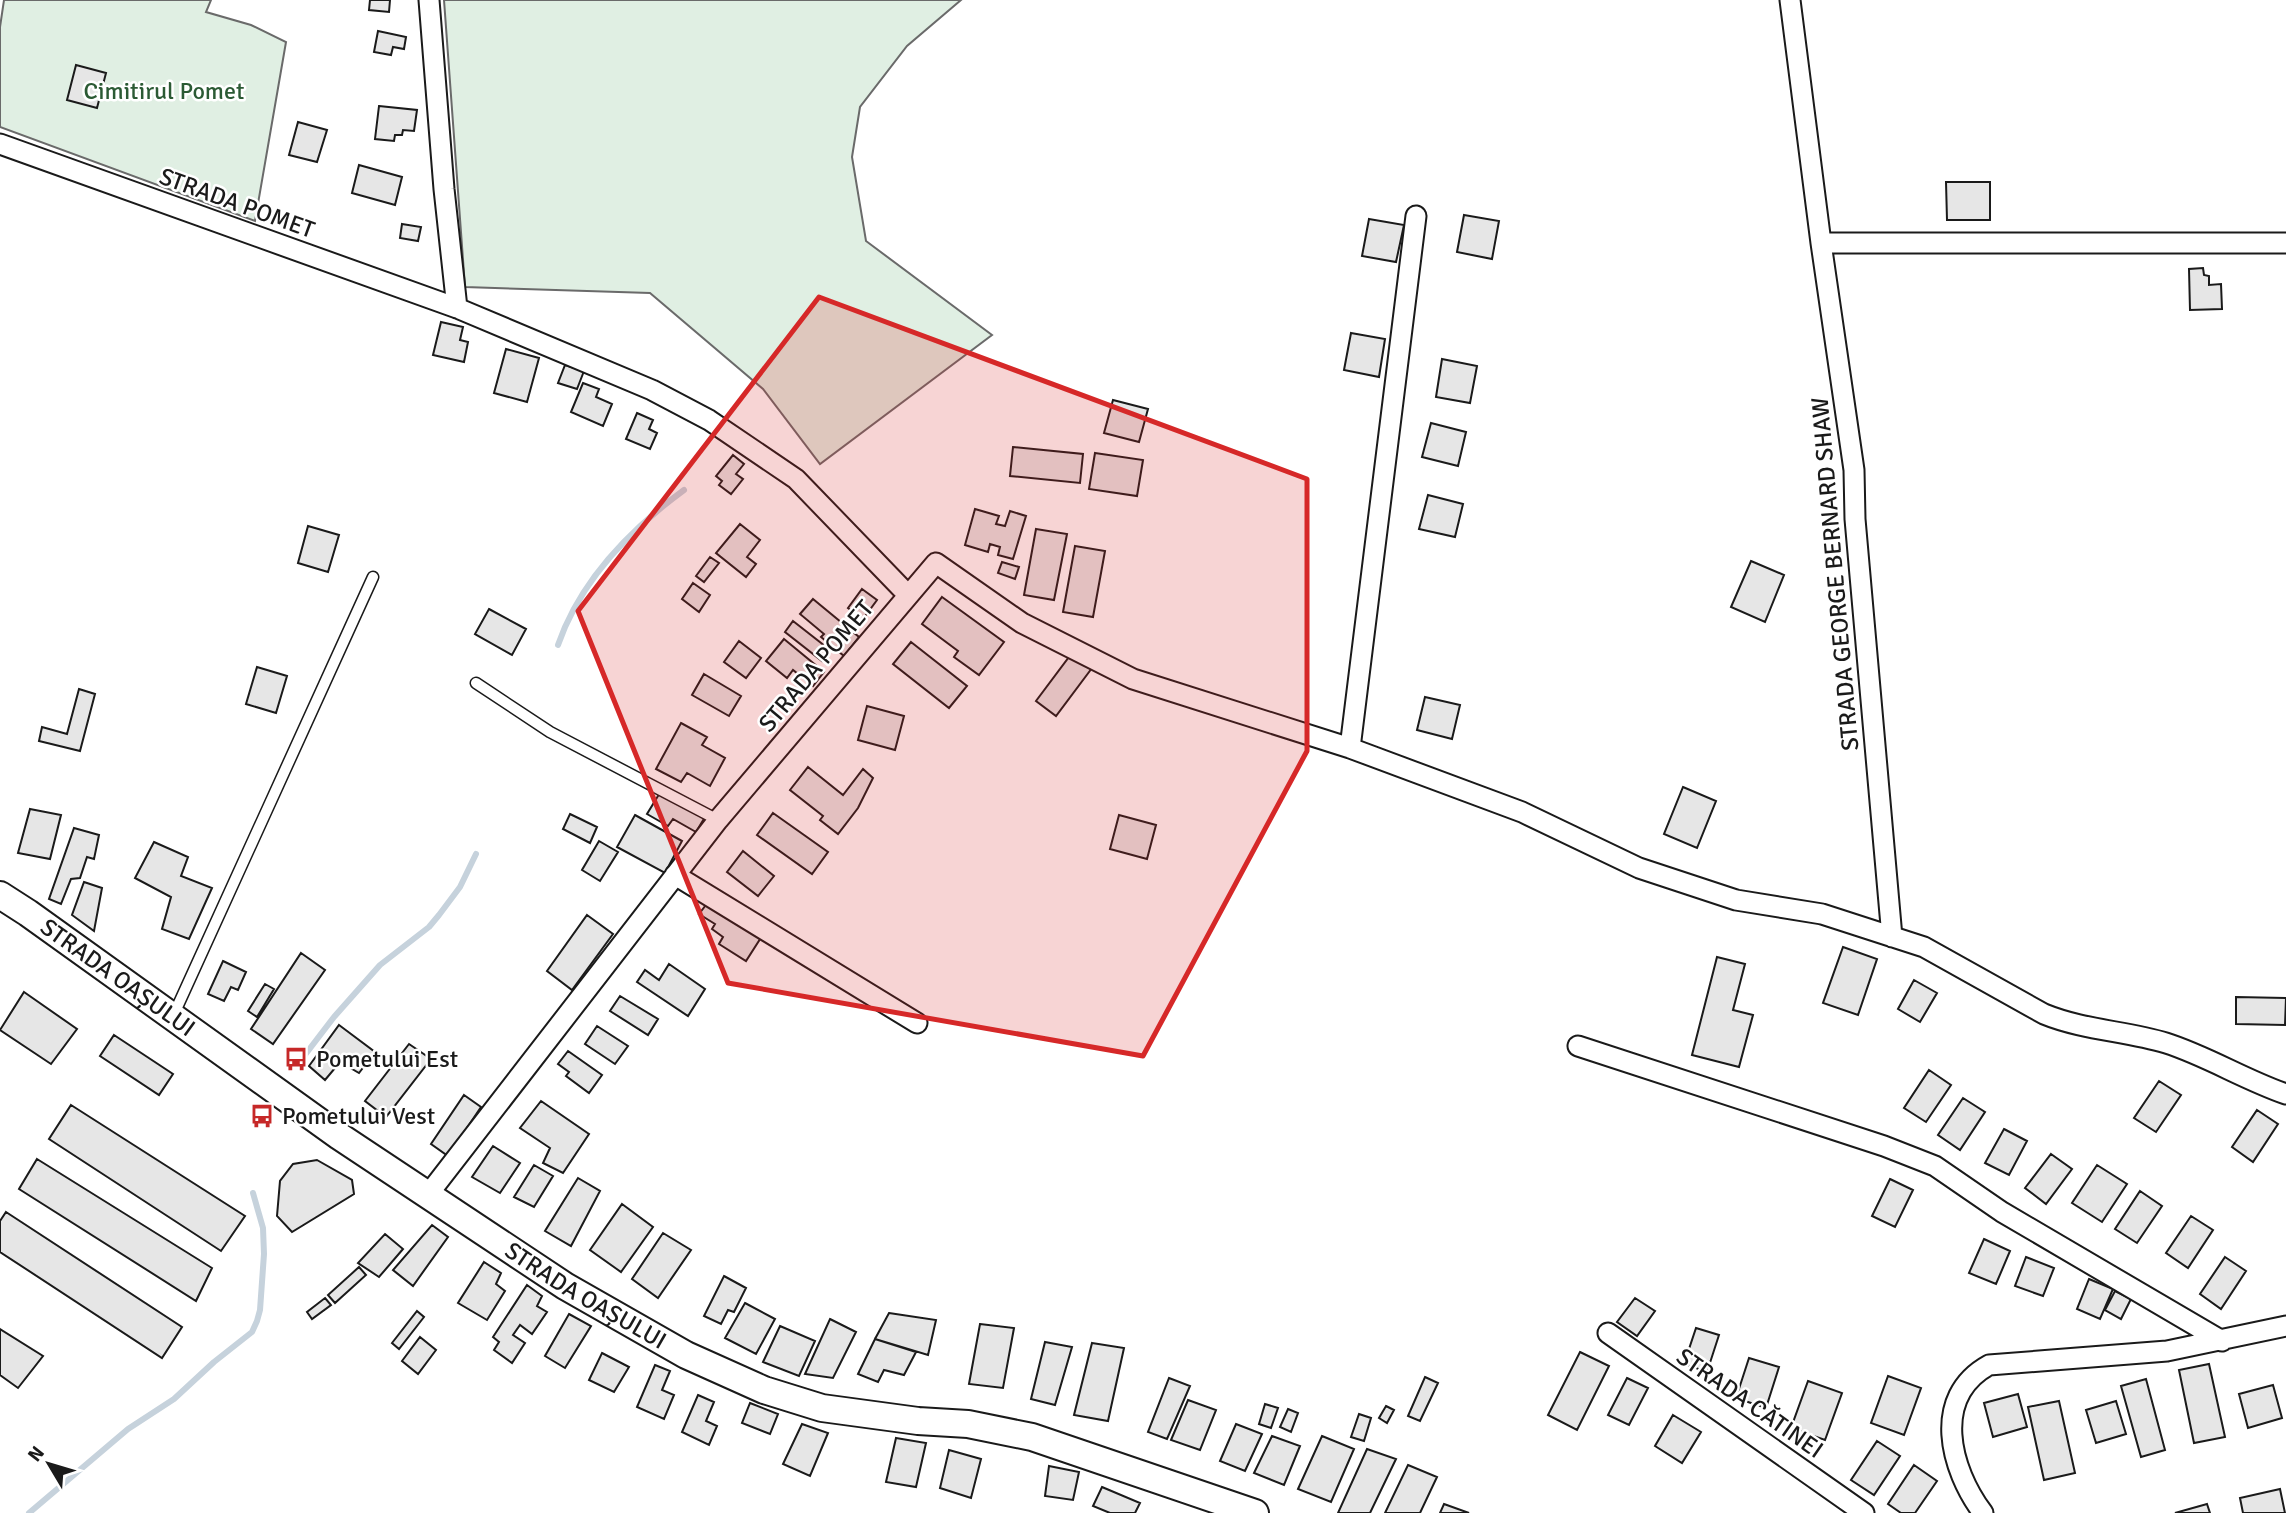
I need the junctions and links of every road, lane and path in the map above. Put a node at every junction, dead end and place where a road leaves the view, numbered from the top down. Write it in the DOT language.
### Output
graph roads {
  1 [pos="429,0"];
  2 [pos="1790,0"];
  3 [pos="0,144"];
  4 [pos="1416,216"];
  5 [pos="1821,243"];
  6 [pos="2286,243"];
  7 [pos="457,307"];
  8 [pos="373,577"];
  9 [pos="908,595"];
  10 [pos="476,683"];
  11 [pos="1350,748"];
  12 [pos="718,820"];
  13 [pos="675,875"];
  14 [pos="0,895"];
  15 [pos="1892,937"];
  16 [pos="172,1017"];
  17 [pos="917,1023"];
  18 [pos="1578,1046"];
  19 [pos="2286,1094"];
  20 [pos="427,1196"];
  21 [pos="2286,1326"];
  22 [pos="1608,1334"];
  23 [pos="2222,1341"];
  24 [pos="1255,1513"];
  25 [pos="1864,1513"];
  26 [pos="1983,1513"];
  1 -- 7 [label="street"];
  2 -- 5 [label="street, STRADA GEORGE BERNARD SHAW"];
  3 -- 7 [label="street, STRADA POMET"];
  4 -- 11 [label="street"];
  5 -- 6 [label="street"];
  5 -- 15 [label="street, STRADA GEORGE BERNARD SHAW"];
  7 -- 9 [label="street, STRADA POMET"];
  8 -- 16 [label="lane"];
  9 -- 11 [label="street"];
  9 -- 12 [label="street, STRADA POMET"];
  10 -- 12 [label="lane"];
  11 -- 15 [label="street"];
  12 -- 13 [label="street, STRADA POMET"];
  13 -- 17 [label="street"];
  13 -- 20 [label="street, STRADA POMET"];
  14 -- 16 [label="main road, STRADA OAȘULUI"];
  15 -- 19 [label="street"];
  16 -- 20 [label="main road, STRADA OAȘULUI"];
  18 -- 23 [label="street"];
  20 -- 24 [label="main road, STRADA OAȘULUI"];
  21 -- 23 [label="street"];
  22 -- 25 [label="street, STRADA CĂTINEI"];
  23 -- 26 [label="street"];
}
